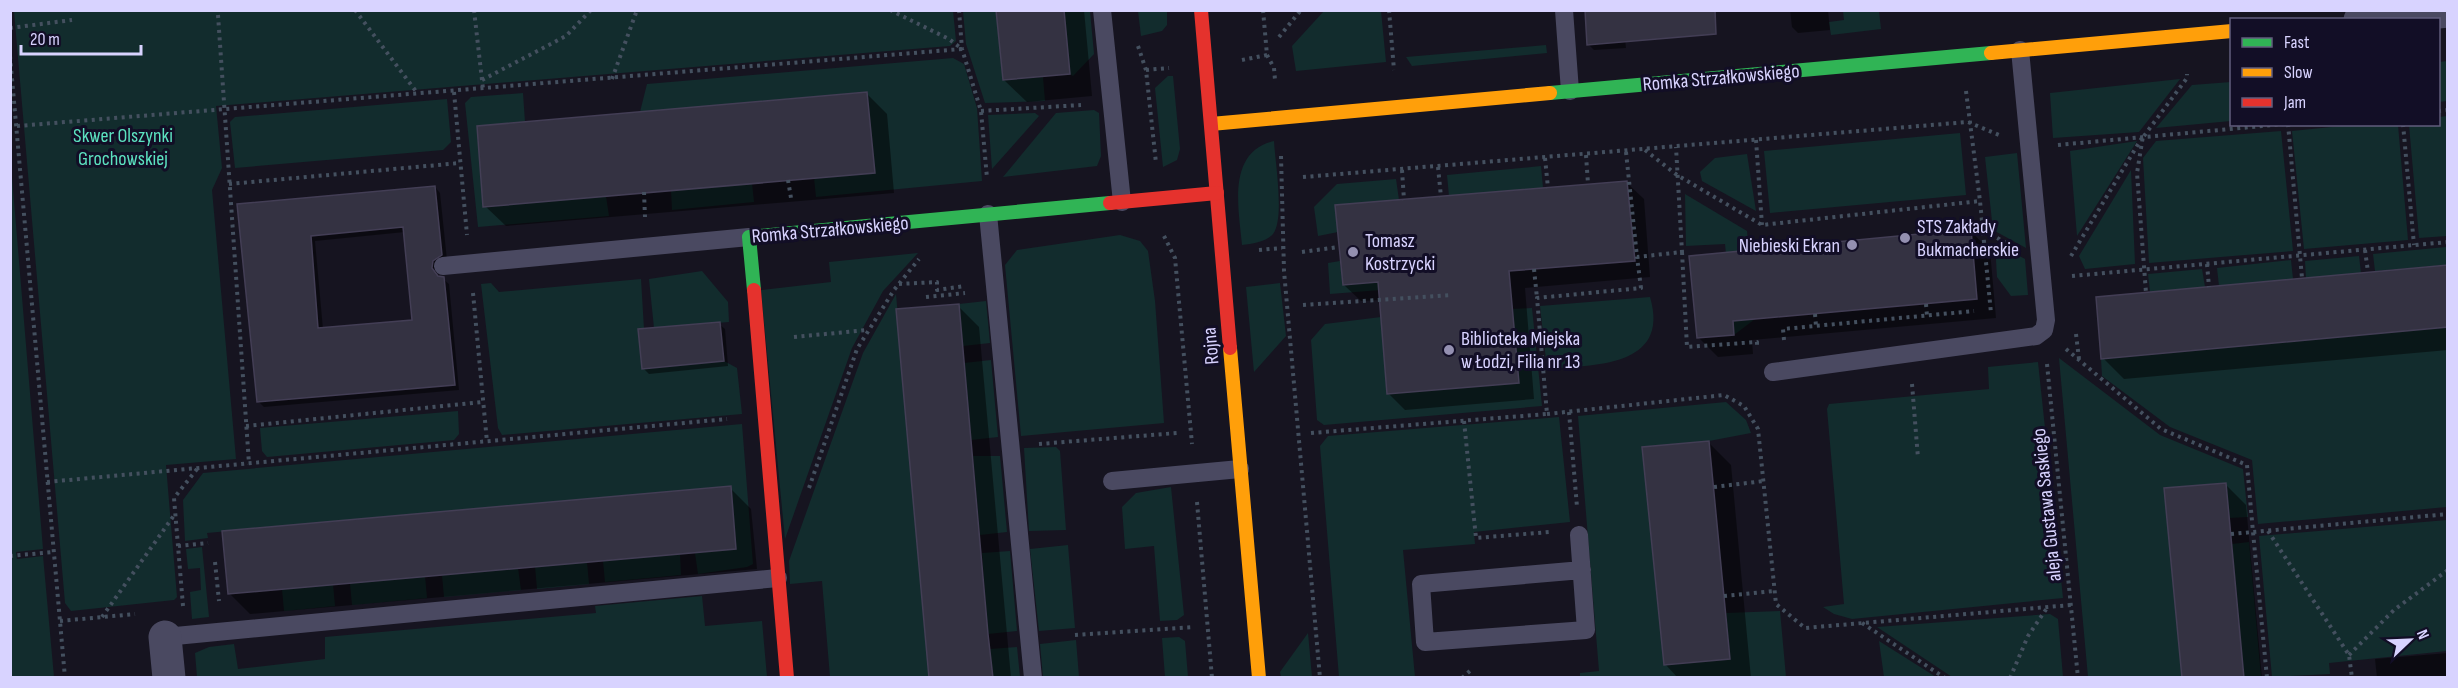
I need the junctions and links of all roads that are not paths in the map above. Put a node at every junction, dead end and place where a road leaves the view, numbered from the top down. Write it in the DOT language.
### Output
graph roads {
  1 [pos="1102,10"];
  2 [pos="1201,10"];
  3 [pos="1564,10"];
  4 [pos="2448,11"];
  5 [pos="2380,18"];
  6 [pos="2230,31"];
  7 [pos="2020,50"];
  8 [pos="1570,91"];
  9 [pos="1211,124"];
  10 [pos="1217,193"];
  11 [pos="1122,202"];
  12 [pos="988,214"];
  13 [pos="749,237"];
  14 [pos="443,266"];
  15 [pos="1773,372"];
  16 [pos="1240,469"];
  17 [pos="1112,482"];
  18 [pos="1579,532"];
  19 [pos="1582,570"];
  20 [pos="778,578"];
  21 [pos="169,624"];
  22 [pos="169,678"];
  23 [pos="787,678"];
  24 [pos="1033,678"];
  25 [pos="1258,678"];
  1 -- 11 [label="lane"];
  2 -- 9 [label="street, Rojna"];
  3 -- 8 [label="lane"];
  4 -- 5 [label="street"];
  6 -- 7 [label="street, Romka Strzałkowskiego"];
  7 -- 8 [label="street, Romka Strzałkowskiego"];
  7 -- 15 [label="lane"];
  8 -- 9 [label="street, Romka Strzałkowskiego"];
  9 -- 10 [label="street, Rojna"];
  10 -- 11 [label="street, Romka Strzałkowskiego"];
  10 -- 16 [label="street, Rojna"];
  11 -- 12 [label="street, Romka Strzałkowskiego"];
  12 -- 13 [label="street, Romka Strzałkowskiego"];
  12 -- 24 [label="lane"];
  13 -- 14 [label="lane, Romka Strzałkowskiego"];
  13 -- 20 [label="street"];
  16 -- 17 [label="lane"];
  16 -- 25 [label="street, Rojna"];
  18 -- 19 [label="lane"];
  19 -- 19 [label="lane"];
  20 -- 21 [label="lane"];
  20 -- 23 [label="street"];
  21 -- 22 [label="street"];
}
